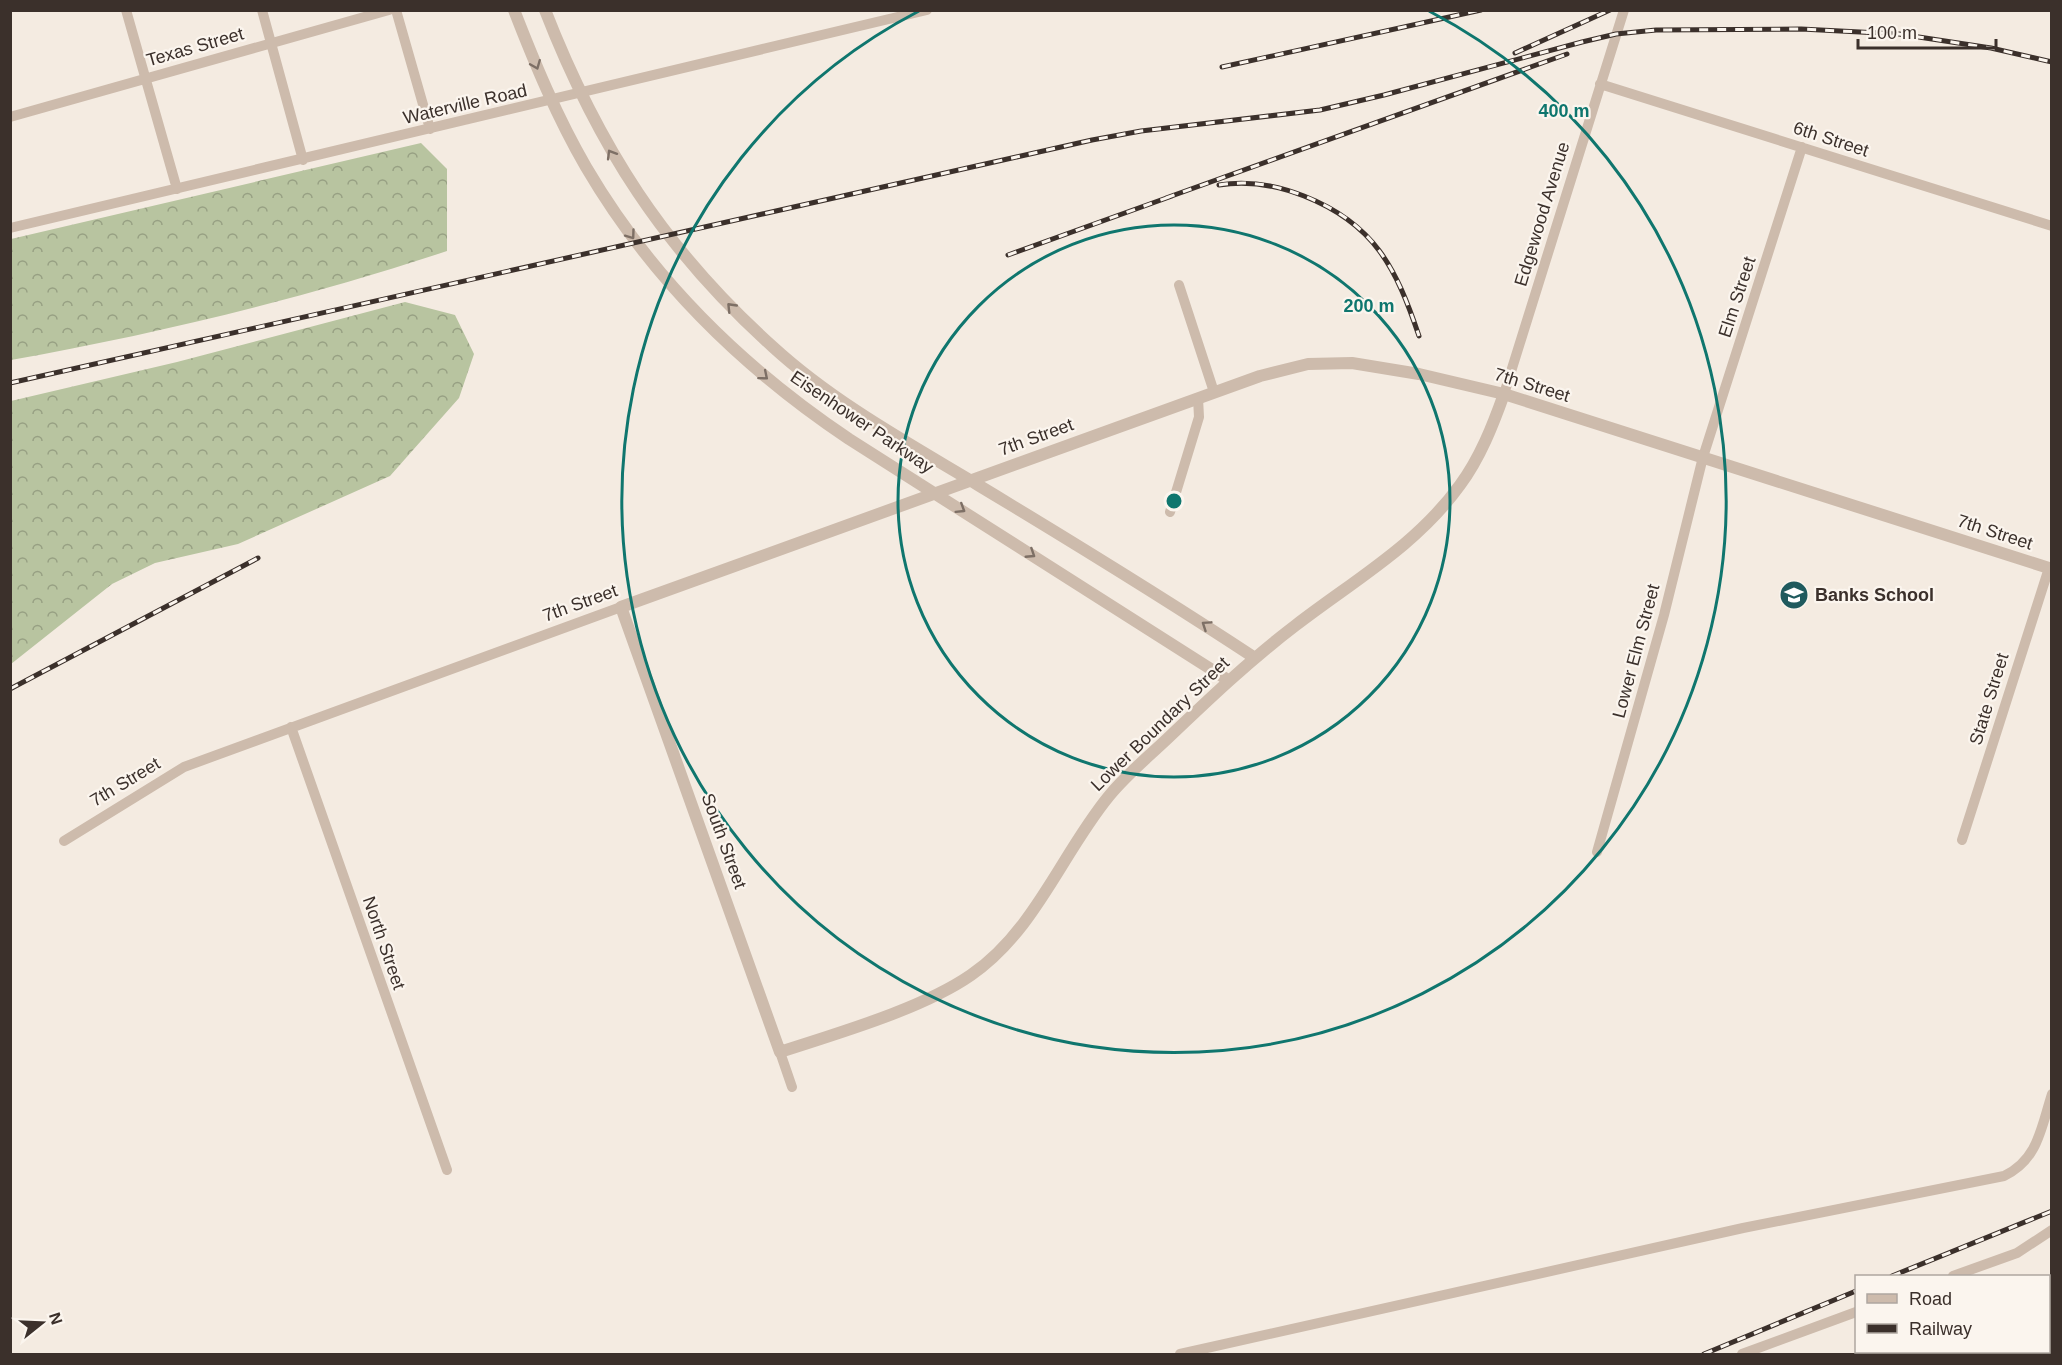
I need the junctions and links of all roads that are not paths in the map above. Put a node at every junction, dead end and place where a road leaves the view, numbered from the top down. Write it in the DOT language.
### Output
graph roads {
  1 [pos="126,10"];
  2 [pos="262,10"];
  3 [pos="388,10"];
  4 [pos="396,10"];
  5 [pos="514,10"];
  6 [pos="545,10"];
  7 [pos="927,10"];
  8 [pos="1624,10"];
  9 [pos="912,12"];
  10 [pos="271,42"];
  11 [pos="145,78"];
  12 [pos="1600,84"];
  13 [pos="10,117"];
  14 [pos="430,129"];
  15 [pos="1802,147"];
  16 [pos="303,160"];
  17 [pos="177,189"];
  18 [pos="2052,226"];
  19 [pos="10,228"];
  20 [pos="1179,285"];
  21 [pos="1214,392"];
  22 [pos="1504,394"];
  23 [pos="1198,398"];
  24 [pos="1703,457"];
  25 [pos="1170,512"];
  26 [pos="2050,568"];
  27 [pos="621,607"];
  28 [pos="1255,658"];
  29 [pos="1228,680"];
  30 [pos="291,727"];
  31 [pos="1962,840"];
  32 [pos="64,841"];
  33 [pos="1597,852"];
  34 [pos="780,1052"];
  35 [pos="792,1087"];
  36 [pos="2052,1094"];
  37 [pos="447,1170"];
  38 [pos="2052,1230"];
  39 [pos="1956,1275"];
  40 [pos="1855,1313"];
  41 [pos="1180,1354"];
  42 [pos="1742,1354"];
  1 -- 11 [label="street"];
  2 -- 10 [label="street"];
  3 -- 10 [label="street, Texas Street"];
  4 -- 14 [label="street"];
  5 -- 29 [label="street, Eisenhower Parkway, one-way"];
  28 -- 6 [label="street, Eisenhower Parkway, one-way"];
  7 -- 9 [label="street, Waterville Road"];
  8 -- 12 [label="street, Edgewood Avenue"];
  9 -- 14 [label="street, Waterville Road"];
  10 -- 11 [label="street, Texas Street"];
  10 -- 16 [label="street"];
  11 -- 13 [label="street, Texas Street"];
  11 -- 17 [label="street"];
  12 -- 15 [label="street, 6th Street"];
  12 -- 22 [label="street, Edgewood Avenue"];
  14 -- 16 [label="street, Waterville Road"];
  15 -- 18 [label="street, 6th Street"];
  15 -- 24 [label="street, Elm Street"];
  16 -- 17 [label="street, Waterville Road"];
  17 -- 19 [label="street, Waterville Road"];
  20 -- 21 [label="street"];
  21 -- 22 [label="street, 7th Street"];
  21 -- 23 [label="street, 7th Street"];
  22 -- 24 [label="street, 7th Street"];
  22 -- 28 [label="street, Lower Boundary Street"];
  23 -- 25 [label="street"];
  23 -- 27 [label="street, 7th Street"];
  24 -- 26 [label="street, 7th Street"];
  24 -- 33 [label="street, Lower Elm Street"];
  26 -- 31 [label="street, State Street"];
  27 -- 30 [label="street, 7th Street"];
  27 -- 34 [label="street, South Street"];
  28 -- 29 [label="street, Lower Boundary Street"];
  29 -- 34 [label="street, Lower Boundary Street"];
  30 -- 32 [label="street, 7th Street"];
  30 -- 37 [label="street, North Street"];
  34 -- 35 [label="street, South Street"];
  36 -- 41 [label="street"];
  38 -- 39 [label="street"];
  40 -- 42 [label="street"];
}
